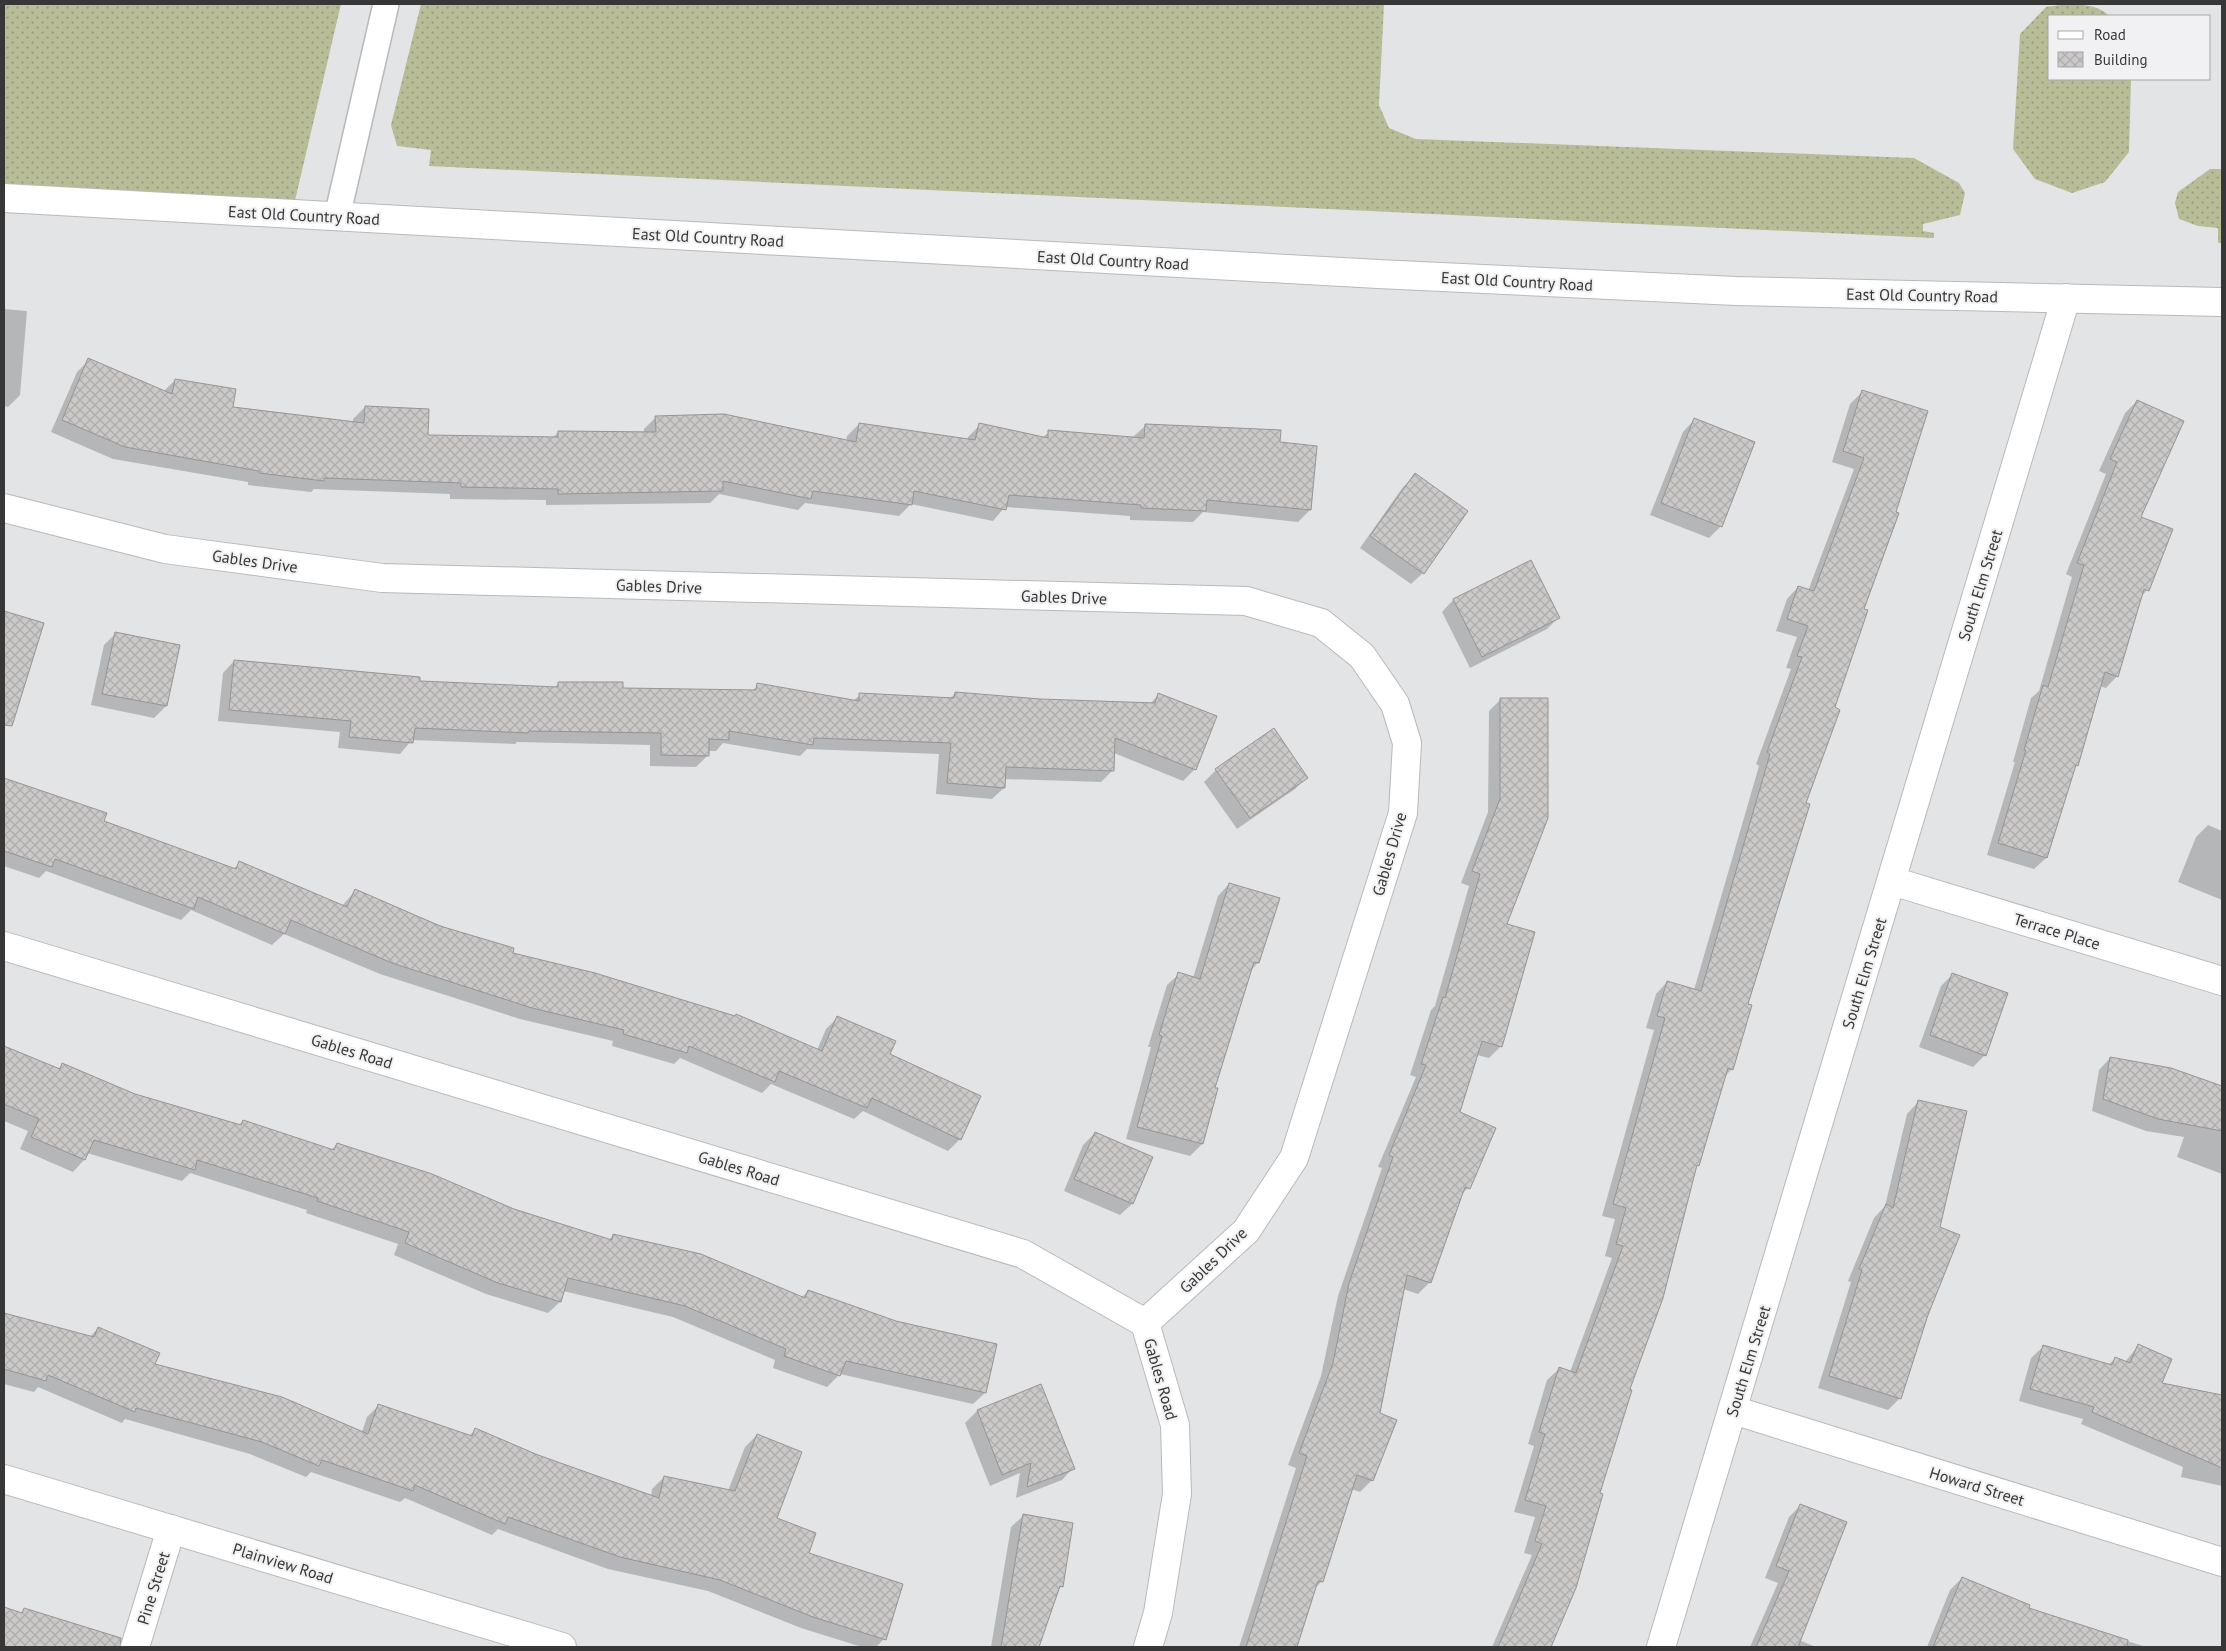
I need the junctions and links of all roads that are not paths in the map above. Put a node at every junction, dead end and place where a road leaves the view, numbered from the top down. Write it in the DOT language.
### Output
graph roads {
  1 [pos="386,4"];
  2 [pos="4,198"];
  3 [pos="337,217"];
  4 [pos="2066,298"];
  5 [pos="2222,302"];
  6 [pos="4,508"];
  7 [pos="1892,881"];
  8 [pos="4,946"];
  9 [pos="2222,981"];
  10 [pos="1146,1323"];
  11 [pos="1733,1410"];
  12 [pos="4,1479"];
  13 [pos="170,1529"];
  14 [pos="2222,1562"];
  15 [pos="135,1647"];
  16 [pos="562,1647"];
  17 [pos="1148,1647"];
  18 [pos="1660,1647"];
  1 -- 3 [label="lane"];
  2 -- 3 [label="street, East Old Country Road"];
  3 -- 4 [label="street, East Old Country Road"];
  4 -- 5 [label="street, East Old Country Road"];
  4 -- 7 [label="street, South Elm Street"];
  6 -- 10 [label="street, Gables Drive"];
  7 -- 9 [label="street, Terrace Place"];
  7 -- 11 [label="street, South Elm Street"];
  8 -- 10 [label="street, Gables Road"];
  10 -- 17 [label="street, Gables Road"];
  11 -- 14 [label="street, Howard Street"];
  11 -- 18 [label="street, South Elm Street"];
  12 -- 13 [label="street, Plainview Road"];
  13 -- 15 [label="street, Pine Street"];
  13 -- 16 [label="street, Plainview Road"];
}
